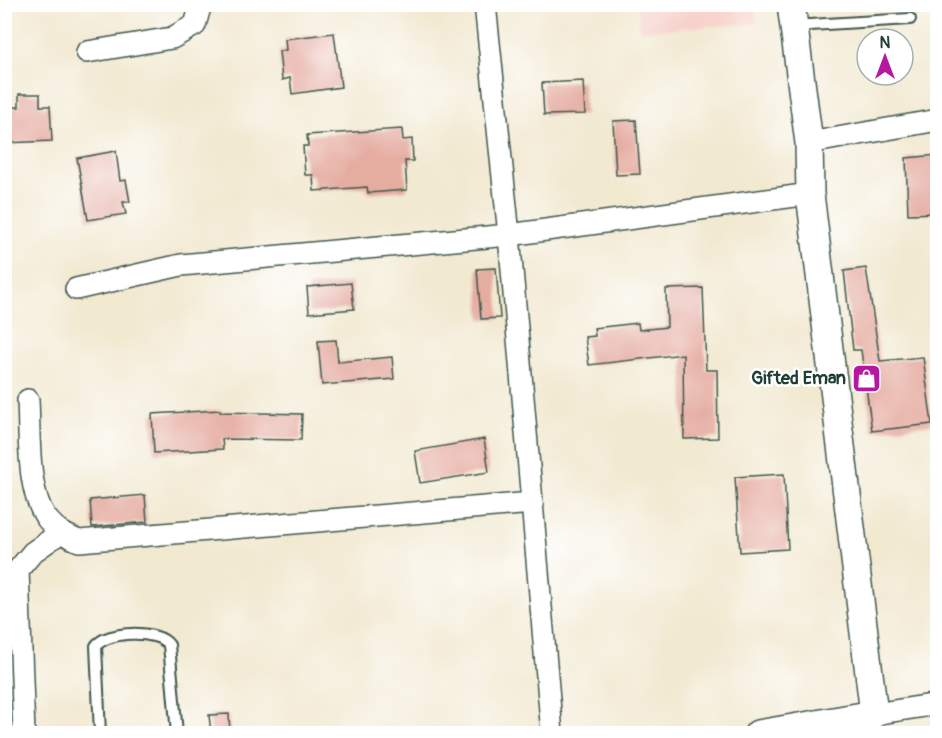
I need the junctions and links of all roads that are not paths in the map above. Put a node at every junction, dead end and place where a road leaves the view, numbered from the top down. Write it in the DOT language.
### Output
graph roads {
  1 [pos="201,4"];
  2 [pos="485,4"];
  3 [pos="792,15"];
  4 [pos="910,19"];
  5 [pos="87,52"];
  6 [pos="938,120"];
  7 [pos="809,144"];
  8 [pos="810,194"];
  9 [pos="509,235"];
  10 [pos="76,289"];
  11 [pos="28,400"];
  12 [pos="532,503"];
  13 [pos="60,532"];
  14 [pos="938,704"];
  15 [pos="866,724"];
  16 [pos="24,734"];
  17 [pos="100,734"];
  18 [pos="177,734"];
  19 [pos="552,734"];
  20 [pos="758,734"];
  1 -- 5 [label="street"];
  2 -- 9 [label="street"];
  3 -- 4 [label="lane"];
  3 -- 7 [label="street"];
  6 -- 7 [label="street"];
  7 -- 8 [label="street"];
  8 -- 9 [label="street"];
  8 -- 15 [label="street"];
  9 -- 10 [label="street"];
  9 -- 12 [label="street"];
  11 -- 13 [label="street"];
  12 -- 13 [label="street"];
  12 -- 19 [label="street"];
  13 -- 16 [label="street"];
  14 -- 15 [label="street"];
  15 -- 20 [label="street"];
  17 -- 18 [label="lane"];
}
